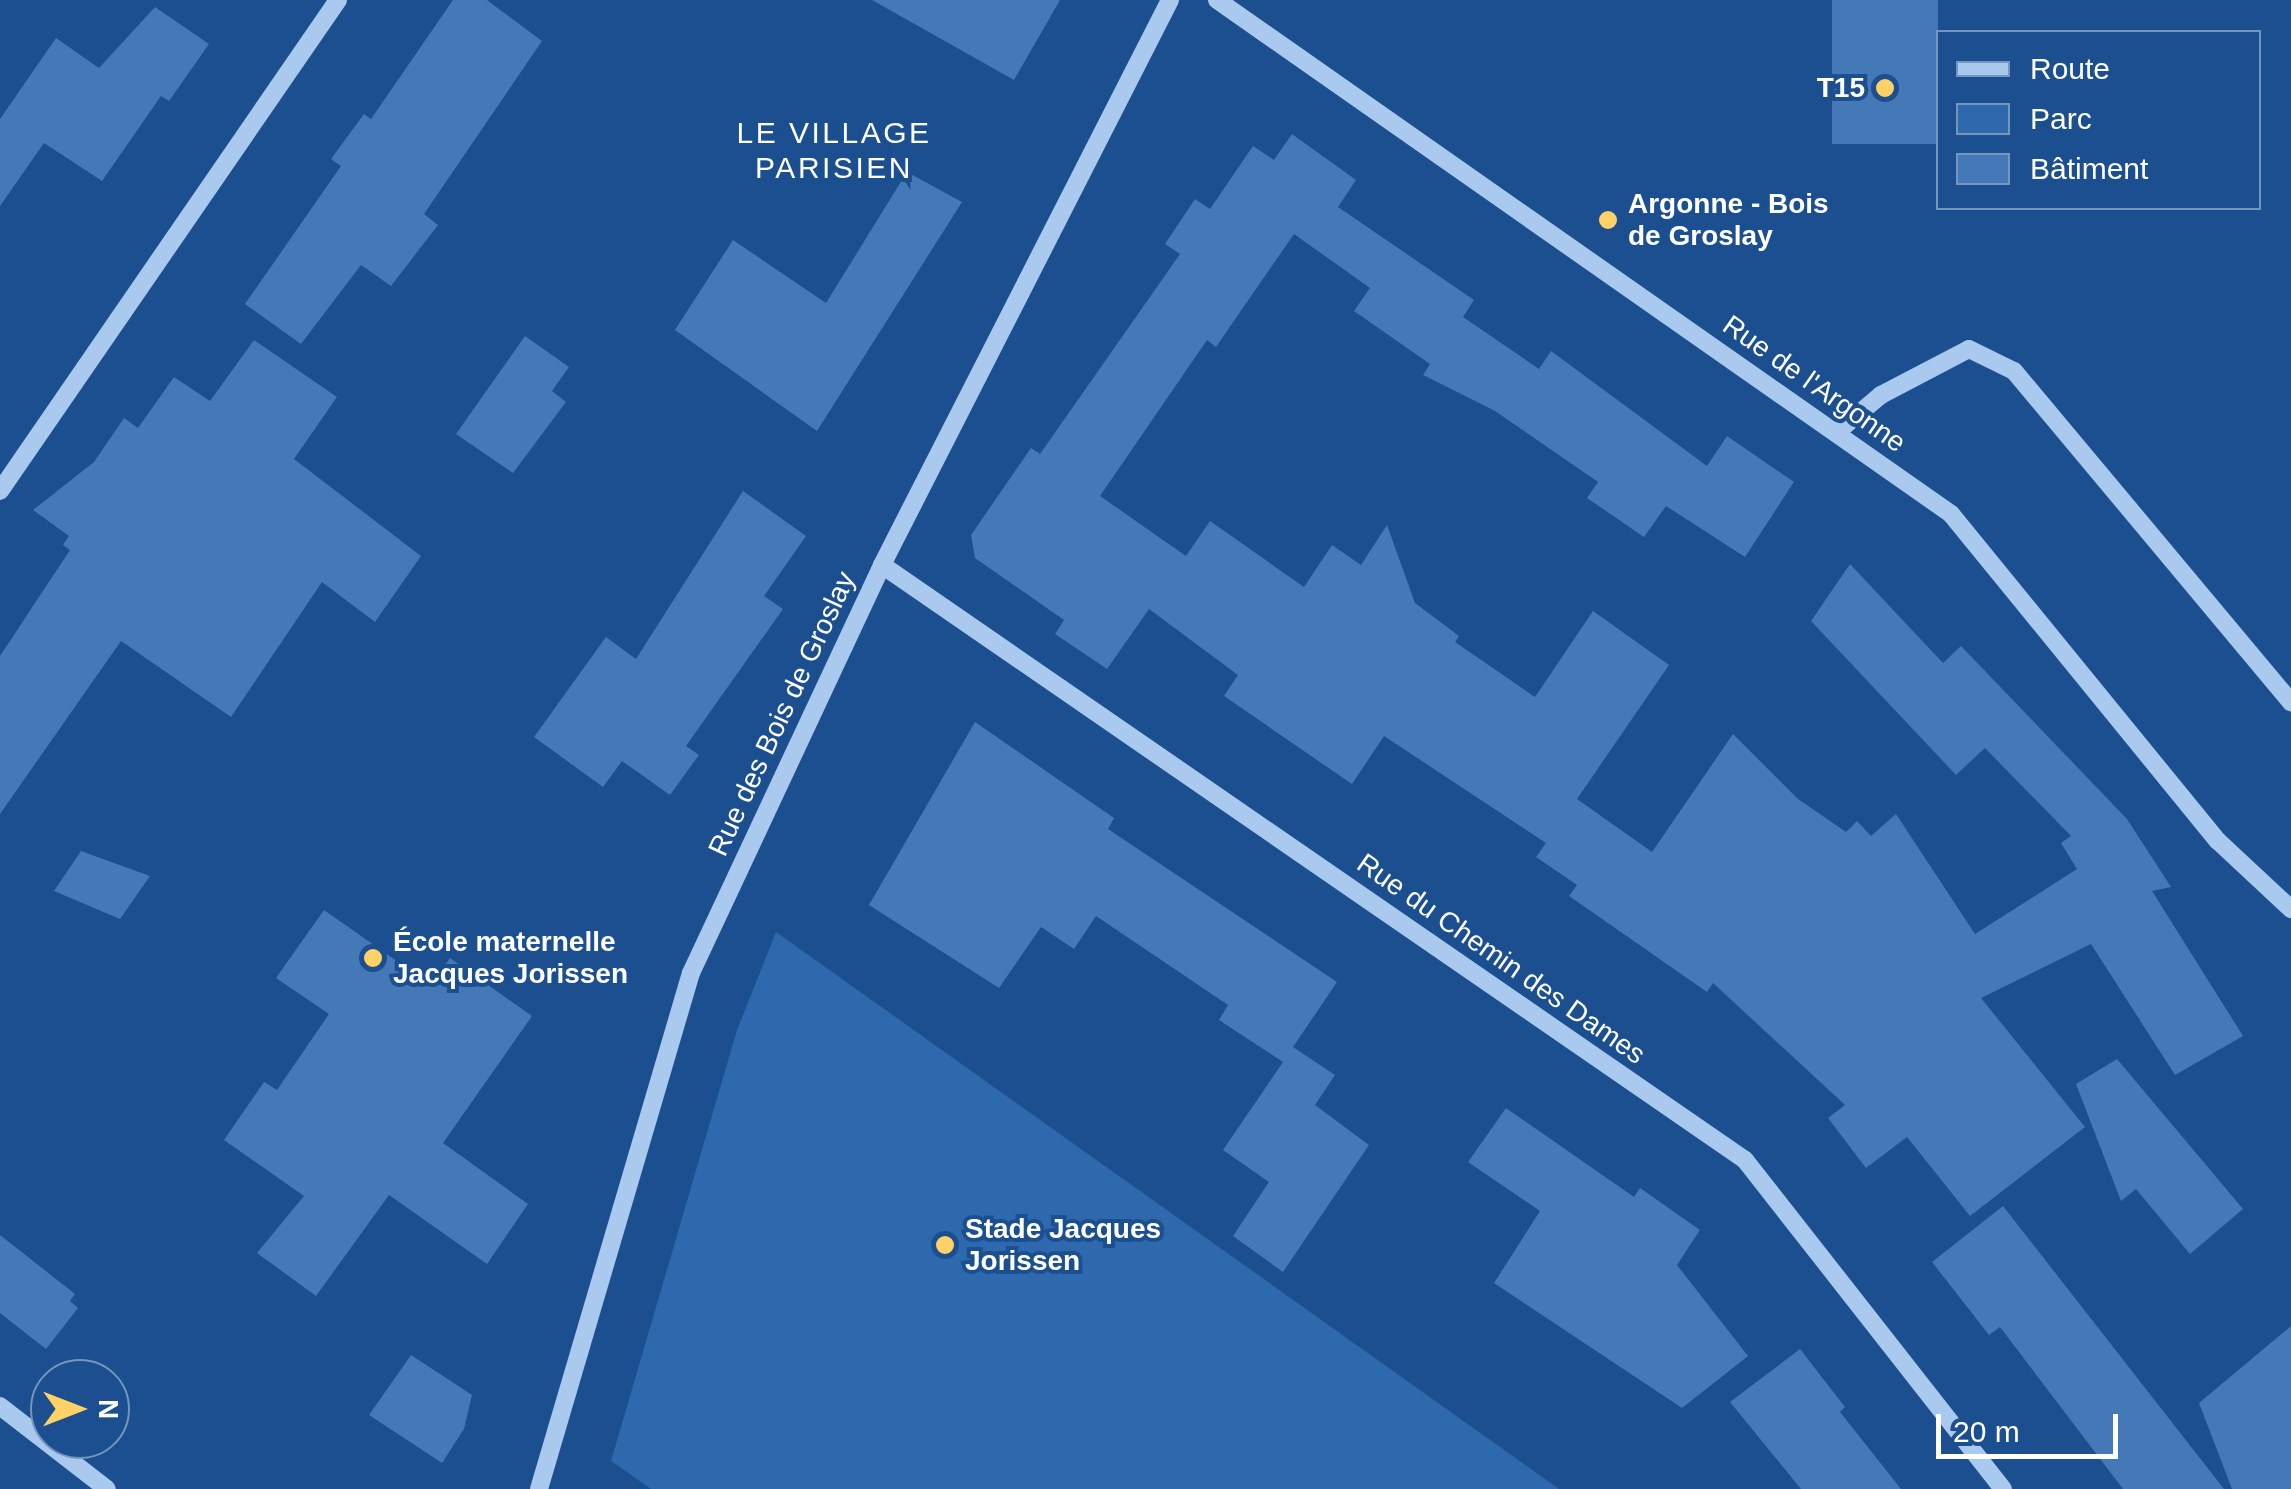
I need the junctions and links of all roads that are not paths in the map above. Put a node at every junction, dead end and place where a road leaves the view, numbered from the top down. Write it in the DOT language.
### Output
graph roads {
  1 [pos="338,0"];
  2 [pos="1170,0"];
  3 [pos="1217,0"];
  4 [pos="1836,433"];
  5 [pos="0,491"];
  6 [pos="882,565"];
  7 [pos="2291,702"];
  8 [pos="2291,909"];
  9 [pos="0,1406"];
  10 [pos="108,1489"];
  11 [pos="540,1489"];
  12 [pos="2003,1489"];
  1 -- 5 [label="street"];
  2 -- 6 [label="street, Rue des Bois de Groslay"];
  3 -- 4 [label="street, Rue de l'Argonne"];
  4 -- 7 [label="street"];
  4 -- 8 [label="street, Rue de l'Argonne"];
  6 -- 11 [label="street, Rue des Bois de Groslay"];
  6 -- 12 [label="street, Rue du Chemin des Dames"];
  9 -- 10 [label="street"];
}
